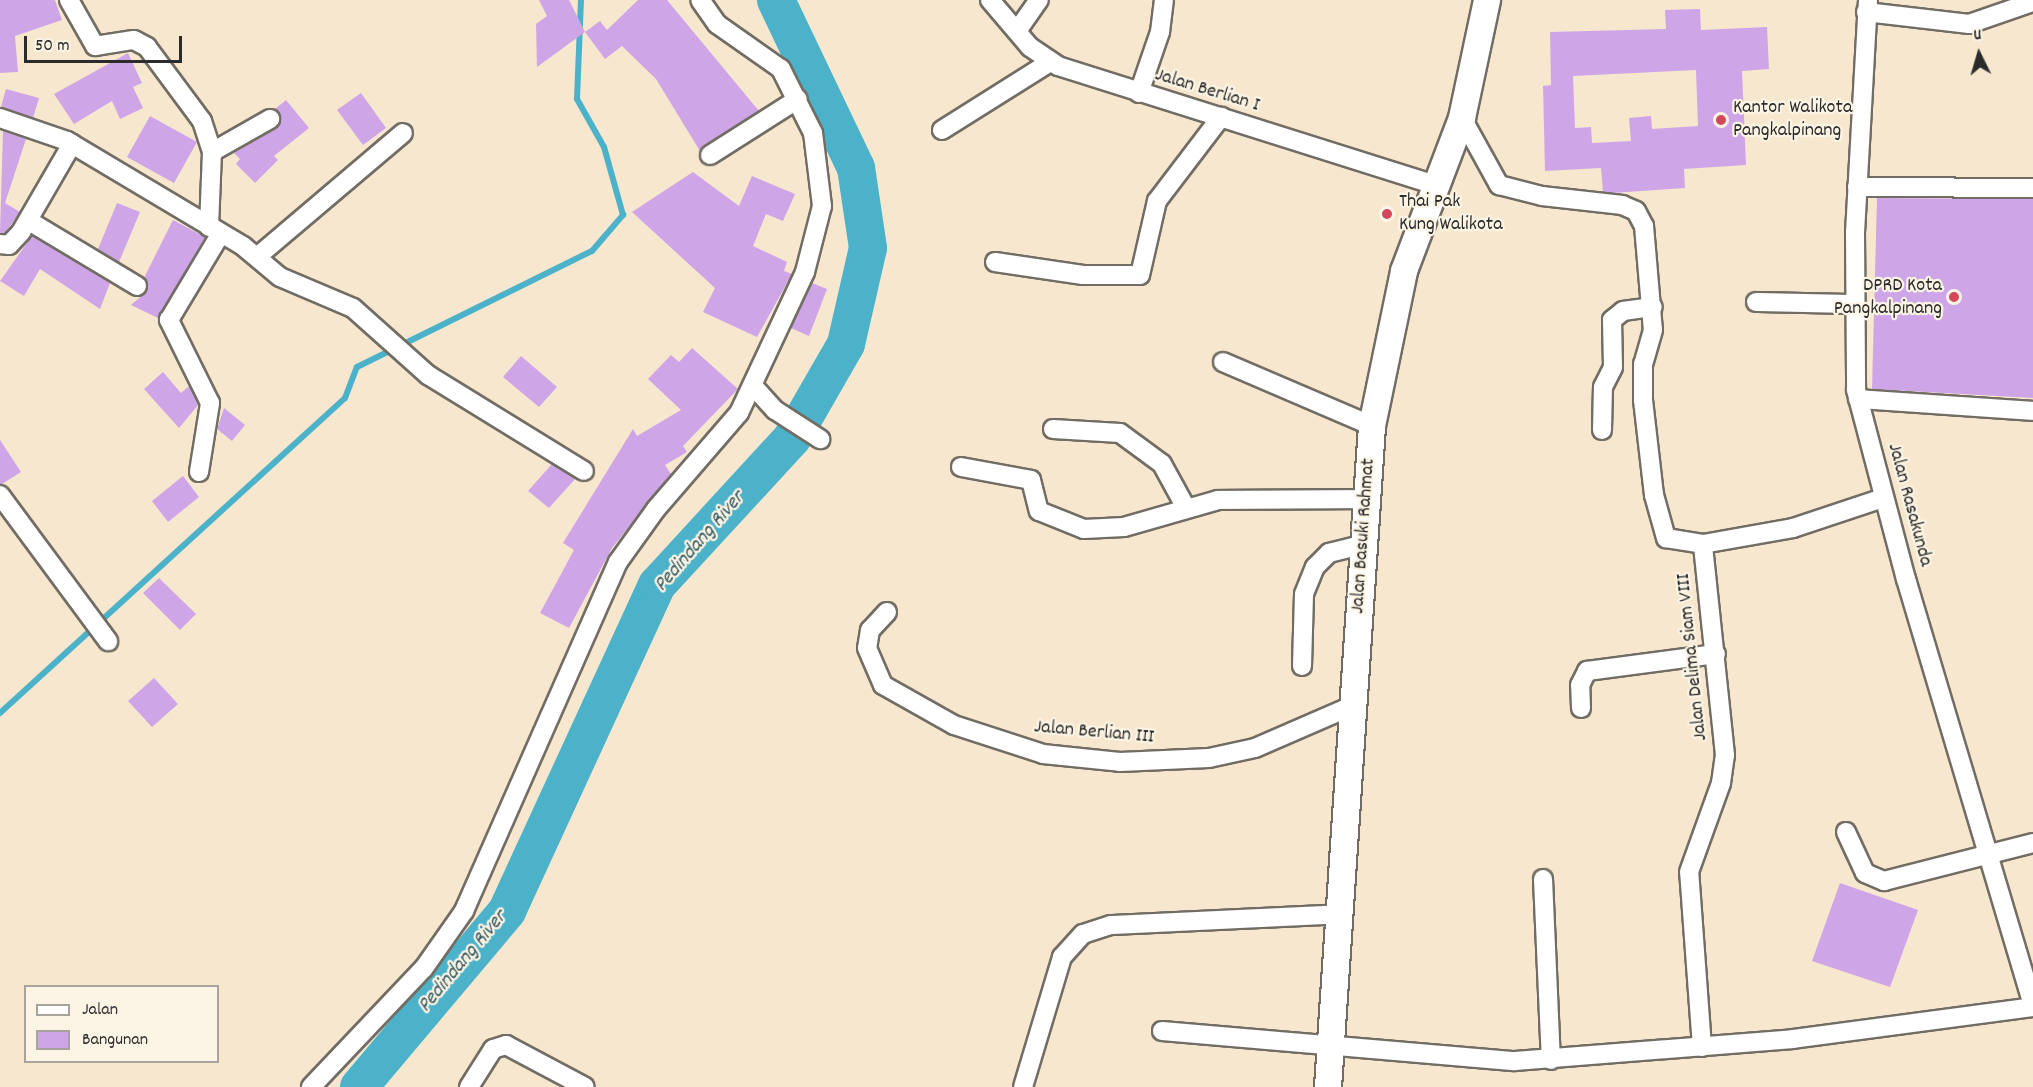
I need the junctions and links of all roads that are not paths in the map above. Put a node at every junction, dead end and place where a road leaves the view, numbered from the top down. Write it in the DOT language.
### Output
graph roads {
  1 [pos="69,0"];
  2 [pos="700,0"];
  3 [pos="990,0"];
  4 [pos="1039,0"];
  5 [pos="1164,0"];
  6 [pos="1487,0"];
  7 [pos="2033,2"];
  8 [pos="2015,5"];
  9 [pos="1867,6"];
  10 [pos="1017,31"];
  11 [pos="1050,62"];
  12 [pos="1139,93"];
  13 [pos="798,99"];
  14 [pos="1221,117"];
  15 [pos="0,118"];
  16 [pos="1462,118"];
  17 [pos="270,119"];
  18 [pos="942,130"];
  19 [pos="402,134"];
  20 [pos="72,144"];
  21 [pos="212,152"];
  22 [pos="710,155"];
  23 [pos="1436,185"];
  24 [pos="1857,187"];
  25 [pos="2033,188"];
  26 [pos="29,221"];
  27 [pos="215,230"];
  28 [pos="0,244"];
  29 [pos="258,256"];
  30 [pos="995,262"];
  31 [pos="137,286"];
  32 [pos="1756,302"];
  33 [pos="1852,304"];
  34 [pos="1653,307"];
  35 [pos="1223,362"];
  36 [pos="755,388"];
  37 [pos="1858,399"];
  38 [pos="2033,411"];
  39 [pos="1372,426"];
  40 [pos="1053,429"];
  41 [pos="1602,430"];
  42 [pos="820,439"];
  43 [pos="961,467"];
  44 [pos="584,471"];
  45 [pos="199,472"];
  46 [pos="0,495"];
  47 [pos="1883,498"];
  48 [pos="1364,499"];
  49 [pos="1185,506"];
  50 [pos="1362,544"];
  51 [pos="1703,544"];
  52 [pos="887,612"];
  53 [pos="108,641"];
  54 [pos="1716,654"];
  55 [pos="1302,666"];
  56 [pos="1354,705"];
  57 [pos="1581,708"];
  58 [pos="1846,832"];
  59 [pos="2033,843"];
  60 [pos="1988,853"];
  61 [pos="1543,879"];
  62 [pos="1342,914"];
  63 [pos="2033,1006"];
  64 [pos="1162,1031"];
  65 [pos="1334,1043"];
  66 [pos="1702,1047"];
  67 [pos="1551,1060"];
  68 [pos="311,1087"];
  69 [pos="469,1087"];
  70 [pos="585,1087"];
  71 [pos="1023,1087"];
  72 [pos="1328,1087"];
  1 -- 21 [label="street"];
  2 -- 13 [label="street"];
  3 -- 10 [label="street, Jalan Berlian I"];
  4 -- 10 [label="street"];
  5 -- 12 [label="street"];
  6 -- 16 [label="street, Jalan Basuki Rahmat"];
  7 -- 8 [label="street"];
  8 -- 9 [label="street"];
  9 -- 24 [label="street, Jalan Rasakunda"];
  10 -- 11 [label="street, Jalan Berlian I"];
  11 -- 12 [label="street, Jalan Berlian I"];
  11 -- 18 [label="street"];
  12 -- 14 [label="street, Jalan Berlian I"];
  13 -- 22 [label="street"];
  13 -- 36 [label="street"];
  14 -- 23 [label="street, Jalan Berlian I"];
  14 -- 30 [label="street"];
  15 -- 20 [label="street"];
  16 -- 23 [label="street, Jalan Basuki Rahmat"];
  16 -- 34 [label="street"];
  17 -- 21 [label="street"];
  19 -- 29 [label="street"];
  20 -- 26 [label="street"];
  20 -- 27 [label="street"];
  21 -- 27 [label="street"];
  23 -- 39 [label="street, Jalan Basuki Rahmat"];
  24 -- 25 [label="street"];
  24 -- 33 [label="street, Jalan Rasakunda"];
  26 -- 28 [label="street"];
  26 -- 31 [label="street"];
  27 -- 29 [label="street"];
  27 -- 45 [label="street"];
  29 -- 44 [label="street"];
  32 -- 33 [label="street"];
  33 -- 37 [label="street, Jalan Rasakunda"];
  34 -- 41 [label="street"];
  34 -- 51 [label="street"];
  35 -- 39 [label="street"];
  36 -- 42 [label="street"];
  36 -- 68 [label="street"];
  37 -- 38 [label="street"];
  37 -- 47 [label="street, Jalan Rasakunda"];
  39 -- 48 [label="street, Jalan Basuki Rahmat"];
  40 -- 49 [label="street"];
  43 -- 49 [label="street"];
  46 -- 53 [label="street"];
  47 -- 51 [label="street"];
  47 -- 60 [label="street, Jalan Rasakunda"];
  48 -- 49 [label="street"];
  48 -- 50 [label="street, Jalan Basuki Rahmat"];
  50 -- 55 [label="street"];
  50 -- 56 [label="street, Jalan Basuki Rahmat"];
  51 -- 54 [label="street, Jalan Delima Siam VIII"];
  52 -- 56 [label="street, Jalan Berlian III"];
  54 -- 57 [label="street"];
  54 -- 66 [label="street, Jalan Delima Siam VIII"];
  56 -- 62 [label="street, Jalan Basuki Rahmat"];
  58 -- 60 [label="street"];
  59 -- 60 [label="street"];
  60 -- 63 [label="street, Jalan Rasakunda"];
  61 -- 67 [label="street"];
  62 -- 65 [label="street, Jalan Basuki Rahmat"];
  62 -- 71 [label="street"];
  63 -- 66 [label="street"];
  64 -- 65 [label="street"];
  65 -- 67 [label="street"];
  65 -- 72 [label="street, Jalan Basuki Rahmat"];
  66 -- 67 [label="street"];
  69 -- 70 [label="street"];
}
